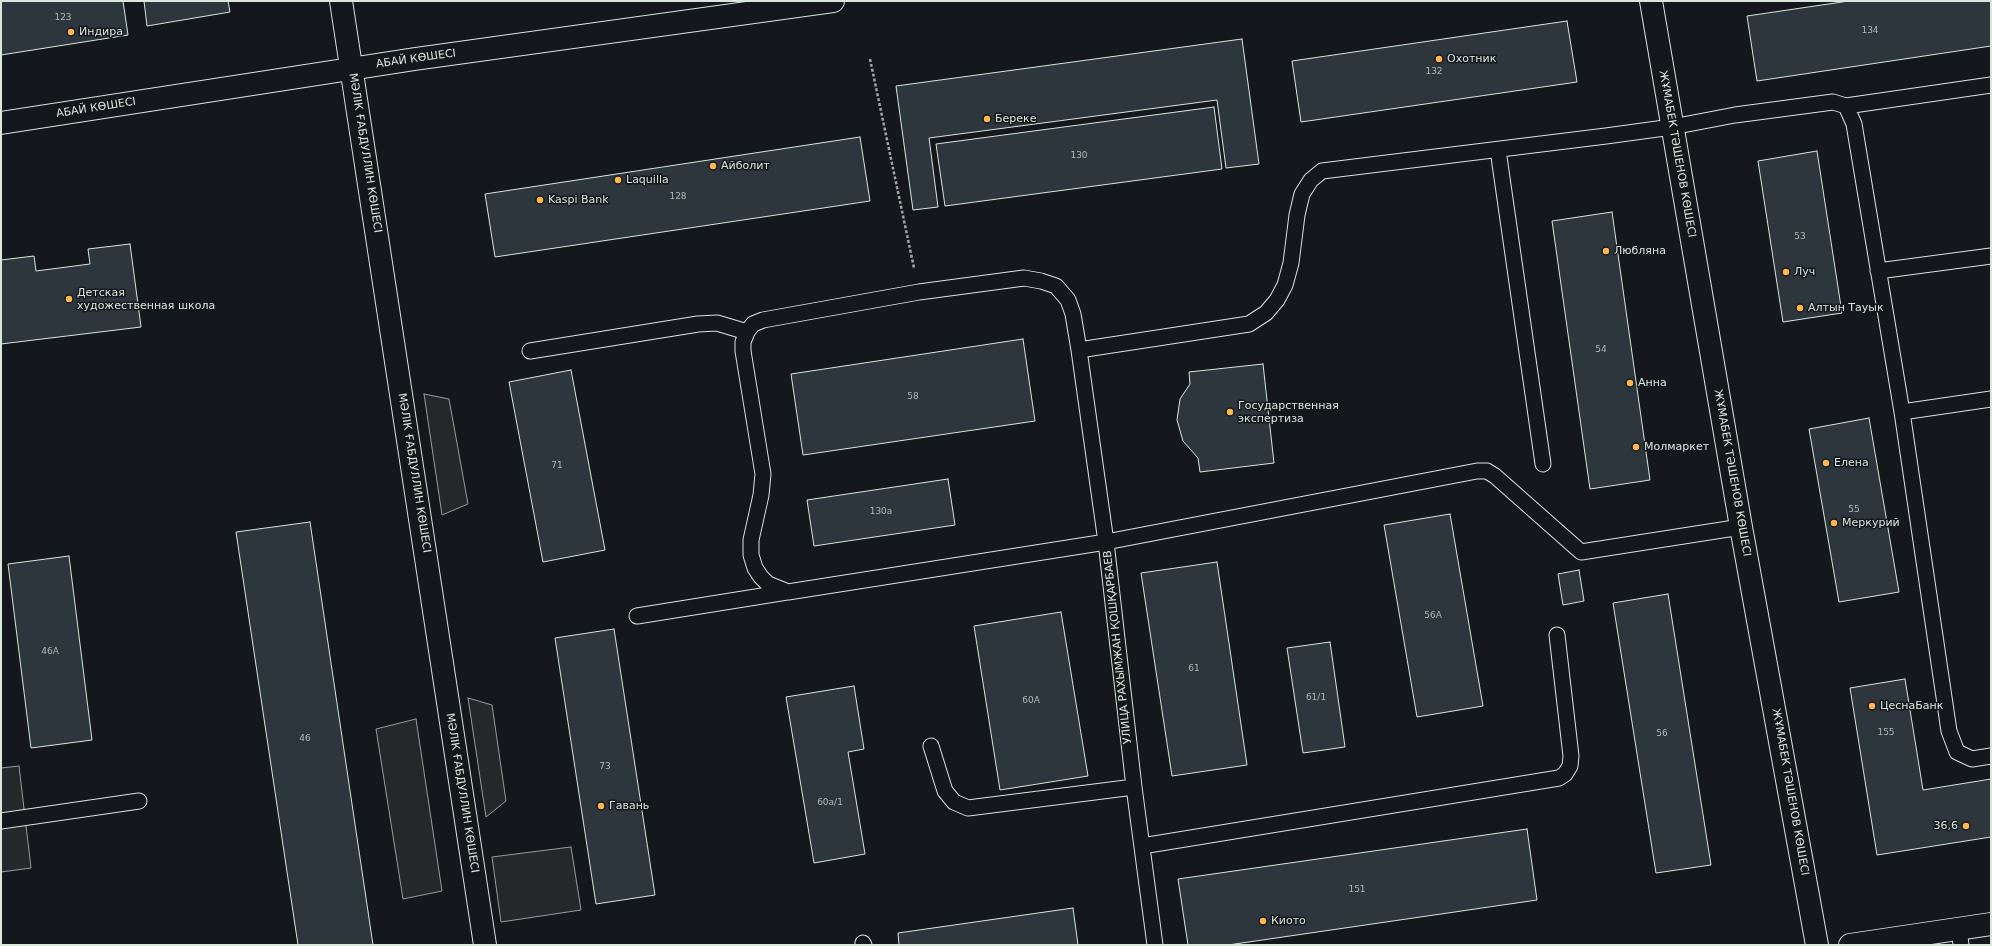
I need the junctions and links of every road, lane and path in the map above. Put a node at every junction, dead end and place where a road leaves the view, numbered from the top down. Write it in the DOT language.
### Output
graph roads {
  1 [pos="341,1"];
  2 [pos="833,1"];
  3 [pos="1651,1"];
  4 [pos="870,59"];
  5 [pos="352,69"];
  6 [pos="1991,84"];
  7 [pos="1846,106"];
  8 [pos="1,123"];
  9 [pos="1672,127"];
  10 [pos="1498,150"];
  11 [pos="1991,256"];
  12 [pos="1878,271"];
  13 [pos="919,292"];
  14 [pos="746,332"];
  15 [pos="1079,350"];
  16 [pos="530,351"];
  17 [pos="1991,399"];
  18 [pos="1902,412"];
  19 [pos="1543,464"];
  20 [pos="1741,527"];
  21 [pos="1106,542"];
  22 [pos="788,592"];
  23 [pos="637,616"];
  24 [pos="1557,635"];
  25 [pos="930,746"];
  26 [pos="1991,756"];
  27 [pos="1134,787"];
  28 [pos="139,801"];
  29 [pos="1,821"];
  30 [pos="1142,846"];
  31 [pos="1991,924"];
  32 [pos="1960,937"];
  33 [pos="486,945"];
  34 [pos="1155,945"];
  35 [pos="1817,945"];
  36 [pos="1850,945"];
  1 -- 5 [label="street, МӘЛІК ҒАБДУЛЛИН КӨШЕСІ"];
  2 -- 5 [label="street, АБАЙ КӨШЕСІ"];
  3 -- 9 [label="street, ЖҰМАБЕК ТӘШЕНОВ КӨШЕСІ"];
  4 -- 13 [label="path"];
  5 -- 8 [label="street, АБАЙ КӨШЕСІ"];
  5 -- 33 [label="street, МӘЛІК ҒАБДУЛЛИН КӨШЕСІ"];
  6 -- 7 [label="lane"];
  7 -- 9 [label="lane"];
  7 -- 12 [label="lane"];
  9 -- 10 [label="lane"];
  9 -- 20 [label="street, ЖҰМАБЕК ТӘШЕНОВ КӨШЕСІ"];
  10 -- 15 [label="lane"];
  10 -- 19 [label="lane"];
  11 -- 12 [label="lane"];
  12 -- 18 [label="lane"];
  13 -- 14 [label="lane, УЛИЦА РАХЫМЖАН ҚОШҚАРБАЕВ"];
  13 -- 15 [label="lane, УЛИЦА РАХЫМЖАН ҚОШҚАРБАЕВ"];
  14 -- 16 [label="lane"];
  14 -- 22 [label="lane"];
  15 -- 21 [label="lane, УЛИЦА РАХЫМЖАН ҚОШҚАРБАЕВ"];
  17 -- 18 [label="lane"];
  18 -- 26 [label="lane"];
  20 -- 21 [label="lane"];
  20 -- 35 [label="street, ЖҰМАБЕК ТӘШЕНОВ КӨШЕСІ"];
  21 -- 22 [label="lane"];
  21 -- 27 [label="lane, УЛИЦА РАХЫМЖАН ҚОШҚАРБАЕВ"];
  22 -- 23 [label="lane"];
  24 -- 30 [label="lane"];
  25 -- 27 [label="lane"];
  27 -- 30 [label="lane, УЛИЦА РАХЫМЖАН ҚОШҚАРБАЕВ"];
  28 -- 29 [label="lane"];
  30 -- 34 [label="lane, УЛИЦА РАХЫМЖАН ҚОШҚАРБАЕВ"];
  31 -- 32 [label="street"];
  32 -- 36 [label="street"];
}
